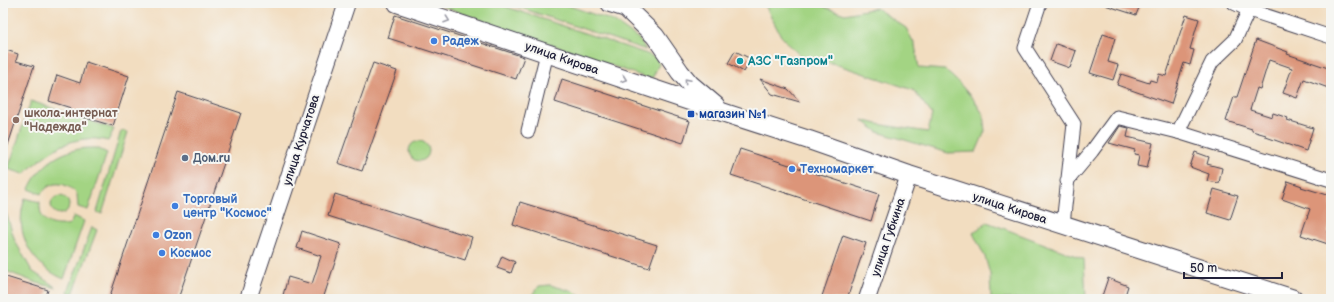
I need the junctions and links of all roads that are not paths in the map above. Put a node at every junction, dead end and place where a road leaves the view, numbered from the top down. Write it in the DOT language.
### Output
graph roads {
  1 [pos="347,3"];
  2 [pos="397,3"];
  3 [pos="610,3"];
  4 [pos="1040,3"];
  5 [pos="1234,3"];
  6 [pos="1250,6"];
  7 [pos="1331,37"];
  8 [pos="546,53"];
  9 [pos="728,114"];
  10 [pos="528,131"];
  11 [pos="1178,132"];
  12 [pos="909,175"];
  13 [pos="1331,180"];
  14 [pos="1067,181"];
  15 [pos="1063,224"];
  16 [pos="248,299"];
  17 [pos="867,299"];
  18 [pos="1294,299"];
  1 -- 16 [label="street, улица Курчатова"];
  2 -- 8 [label="main road, улица Кирова, one-way"];
  9 -- 3 [label="main road, улица Кирова, one-way"];
  4 -- 14 [label="street"];
  5 -- 6 [label="street"];
  6 -- 7 [label="street"];
  6 -- 11 [label="street"];
  8 -- 9 [label="main road, улица Кирова, one-way"];
  8 -- 10 [label="street"];
  9 -- 12 [label="main road, улица Кирова"];
  11 -- 13 [label="street"];
  11 -- 14 [label="street"];
  12 -- 15 [label="main road, улица Кирова"];
  12 -- 17 [label="street, улица Губкина"];
  14 -- 15 [label="street"];
  15 -- 18 [label="main road, улица Кирова"];
}
